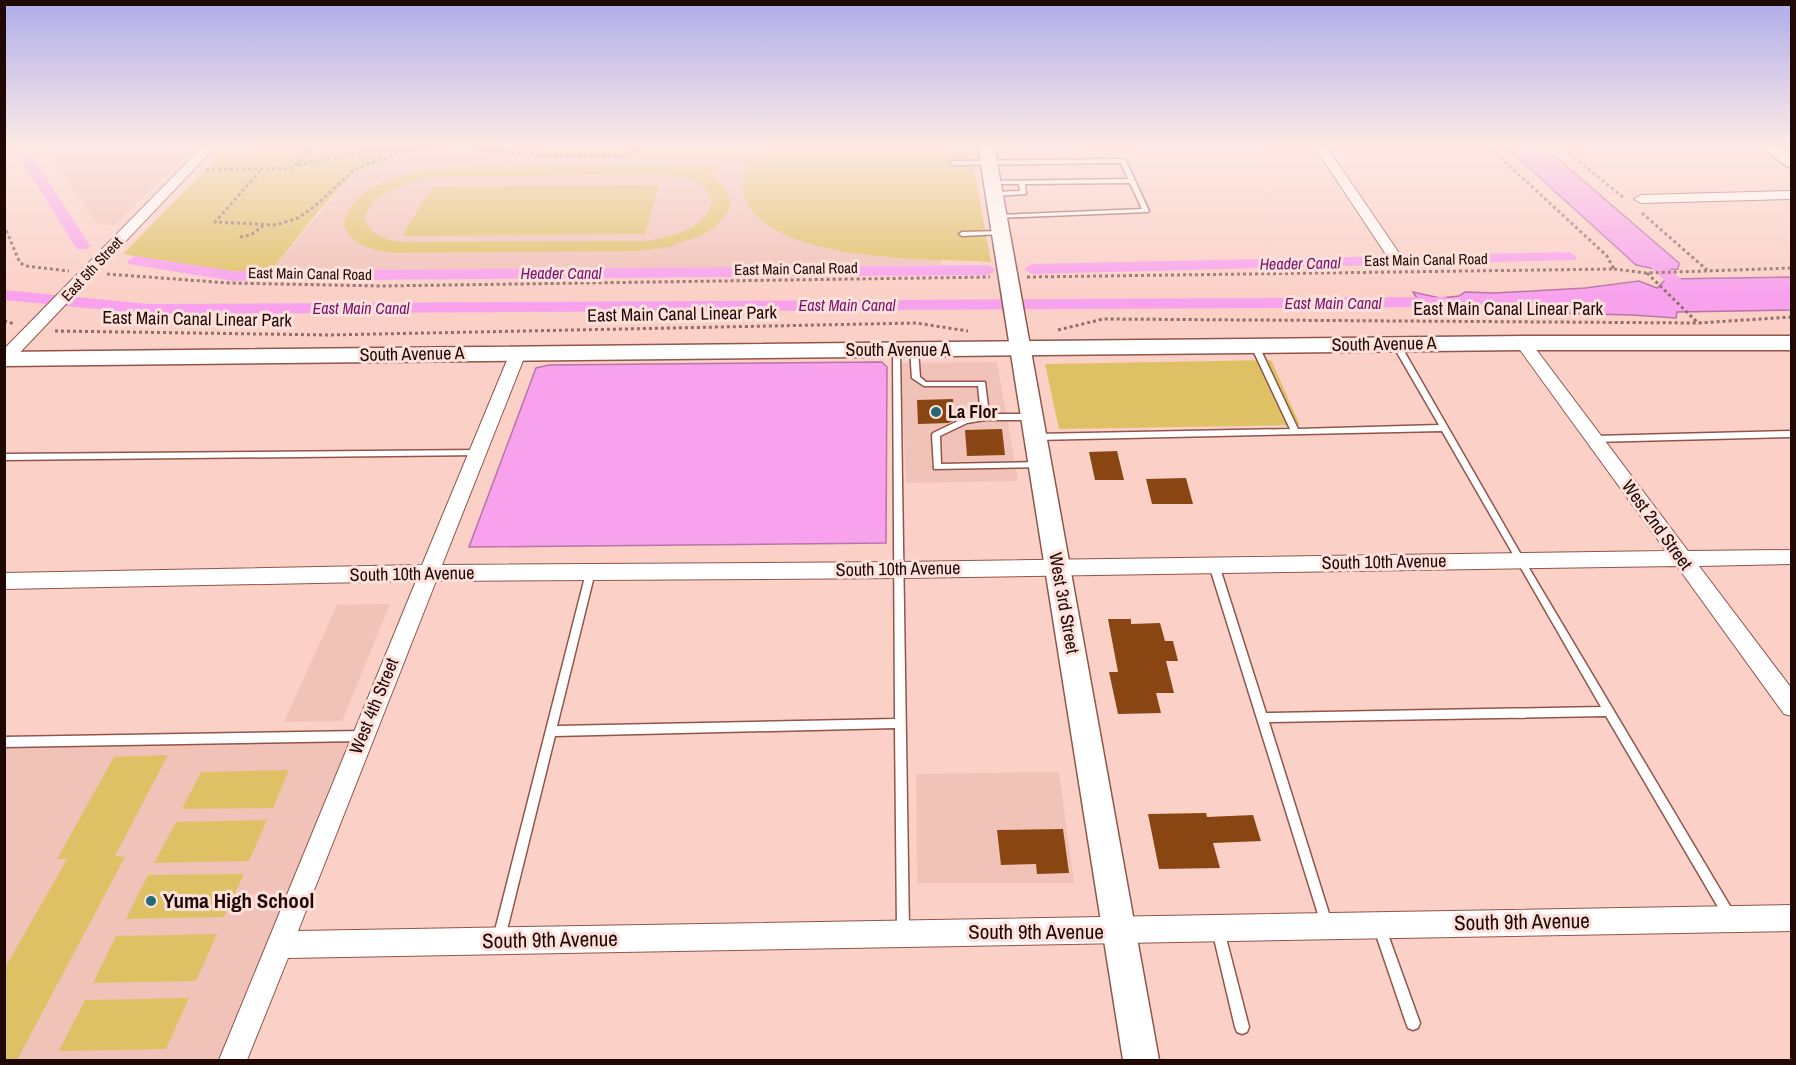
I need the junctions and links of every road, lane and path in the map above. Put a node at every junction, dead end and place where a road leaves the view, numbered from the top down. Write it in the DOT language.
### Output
graph roads {
  1 [pos="162,196"];
  2 [pos="238,196"];
  3 [pos="326,196"];
  4 [pos="994,196"];
  5 [pos="1139,196"];
  6 [pos="1353,196"];
  7 [pos="1542,196"];
  8 [pos="1765,196"];
  9 [pos="1641,199"];
  10 [pos="4,225"];
  11 [pos="263,225"];
  12 [pos="999,225"];
  13 [pos="962,234"];
  14 [pos="240,237"];
  15 [pos="1392,253"];
  16 [pos="1791,268"];
  17 [pos="1614,269"];
  18 [pos="87,273"];
  19 [pos="1646,273"];
  20 [pos="1009,281"];
  21 [pos="1791,317"];
  22 [pos="4,321"];
  23 [pos="1698,323"];
  24 [pos="33,330"];
  25 [pos="970,331"];
  26 [pos="1019,335"];
  27 [pos="1523,343"];
  28 [pos="1791,343"];
  29 [pos="1396,344"];
  30 [pos="1256,346"];
  31 [pos="905,350"];
  32 [pos="518,353"];
  33 [pos="5,359"];
  34 [pos="985,417"];
  35 [pos="1034,427"];
  36 [pos="1444,428"];
  37 [pos="1294,431"];
  38 [pos="1791,434"];
  39 [pos="1594,439"];
  40 [pos="479,453"];
  41 [pos="4,457"];
  42 [pos="1040,465"];
  43 [pos="1791,557"];
  44 [pos="1682,558"];
  45 [pos="1520,560"];
  46 [pos="1214,565"];
  47 [pos="1057,566"];
  48 [pos="900,570"];
  49 [pos="590,572"];
  50 [pos="428,573"];
  51 [pos="4,581"];
  52 [pos="1791,707"];
  53 [pos="1609,711"];
  54 [pos="1261,718"];
  55 [pos="901,723"];
  56 [pos="551,731"];
  57 [pos="362,736"];
  58 [pos="4,742"];
  59 [pos="1791,918"];
  60 [pos="1732,919"];
  61 [pos="1378,924"];
  62 [pos="1327,925"];
  63 [pos="1218,928"];
  64 [pos="1119,931"];
  65 [pos="903,933"];
  66 [pos="499,941"];
  67 [pos="281,945"];
  68 [pos="1413,1023"];
  69 [pos="1242,1027"];
  70 [pos="233,1060"];
  71 [pos="1141,1060"];
  1 -- 18 [label="street, East 5th Street"];
  2 -- 11 [label="path"];
  3 -- 11 [label="path"];
  4 -- 12 [label="street, West 3rd Street"];
  5 -- 12 [label="lane"];
  6 -- 15 [label="street"];
  7 -- 17 [label="path"];
  8 -- 9 [label="street"];
  10 -- 18 [label="path, East Main Canal Road"];
  11 -- 14 [label="path"];
  12 -- 13 [label="lane"];
  12 -- 20 [label="street, West 3rd Street"];
  16 -- 19 [label="path, East Main Canal Road"];
  17 -- 19 [label="path, East Main Canal Road"];
  17 -- 20 [label="path, East Main Canal Road"];
  18 -- 20 [label="path, East Main Canal Road"];
  18 -- 24 [label="street, East 5th Street"];
  19 -- 23 [label="path"];
  20 -- 26 [label="street, West 3rd Street"];
  21 -- 23 [label="path, East Main Canal Linear Park"];
  22 -- 24 [label="path, East Main Canal Linear Park"];
  23 -- 26 [label="path, East Main Canal Linear Park"];
  24 -- 25 [label="path, East Main Canal Linear Park"];
  24 -- 33 [label="street, East 5th Street"];
  26 -- 30 [label="main road, South Avenue A"];
  26 -- 31 [label="main road, South Avenue A"];
  26 -- 35 [label="street, West 3rd Street"];
  27 -- 28 [label="main road, South Avenue A"];
  27 -- 29 [label="main road, South Avenue A"];
  27 -- 39 [label="street, West 2nd Street"];
  29 -- 30 [label="main road, South Avenue A"];
  29 -- 36 [label="lane"];
  30 -- 37 [label="lane"];
  31 -- 32 [label="main road, South Avenue A"];
  31 -- 34 [label="lane"];
  31 -- 48 [label="lane"];
  32 -- 33 [label="main road, South Avenue A"];
  32 -- 40 [label="street, West 4th Street"];
  34 -- 35 [label="lane"];
  34 -- 42 [label="lane"];
  35 -- 37 [label="lane"];
  35 -- 42 [label="street, West 3rd Street"];
  36 -- 37 [label="lane"];
  36 -- 45 [label="lane"];
  38 -- 39 [label="lane"];
  39 -- 44 [label="street, West 2nd Street"];
  40 -- 41 [label="lane"];
  40 -- 50 [label="street, West 4th Street"];
  42 -- 47 [label="street, West 3rd Street"];
  43 -- 44 [label="street, South 10th Avenue"];
  44 -- 45 [label="street, South 10th Avenue"];
  44 -- 52 [label="street, West 2nd Street"];
  45 -- 46 [label="street, South 10th Avenue"];
  45 -- 53 [label="lane"];
  46 -- 47 [label="street, South 10th Avenue"];
  46 -- 54 [label="lane"];
  47 -- 48 [label="street, South 10th Avenue"];
  47 -- 64 [label="street, West 3rd Street"];
  48 -- 49 [label="street, South 10th Avenue"];
  48 -- 55 [label="lane"];
  49 -- 50 [label="street, South 10th Avenue"];
  49 -- 56 [label="lane"];
  50 -- 51 [label="street, South 10th Avenue"];
  50 -- 57 [label="street, West 4th Street"];
  53 -- 54 [label="lane"];
  53 -- 60 [label="lane"];
  54 -- 62 [label="lane"];
  55 -- 56 [label="lane"];
  55 -- 65 [label="lane"];
  56 -- 66 [label="lane"];
  57 -- 58 [label="lane"];
  57 -- 67 [label="street, West 4th Street"];
  59 -- 60 [label="street, South 9th Avenue"];
  60 -- 61 [label="street, South 9th Avenue"];
  61 -- 62 [label="street, South 9th Avenue"];
  61 -- 68 [label="lane"];
  62 -- 63 [label="street, South 9th Avenue"];
  63 -- 64 [label="street, South 9th Avenue"];
  63 -- 69 [label="lane"];
  64 -- 65 [label="street, South 9th Avenue"];
  64 -- 71 [label="street, West 3rd Street"];
  65 -- 66 [label="street, South 9th Avenue"];
  66 -- 67 [label="street, South 9th Avenue"];
  67 -- 70 [label="street, West 4th Street"];
}
